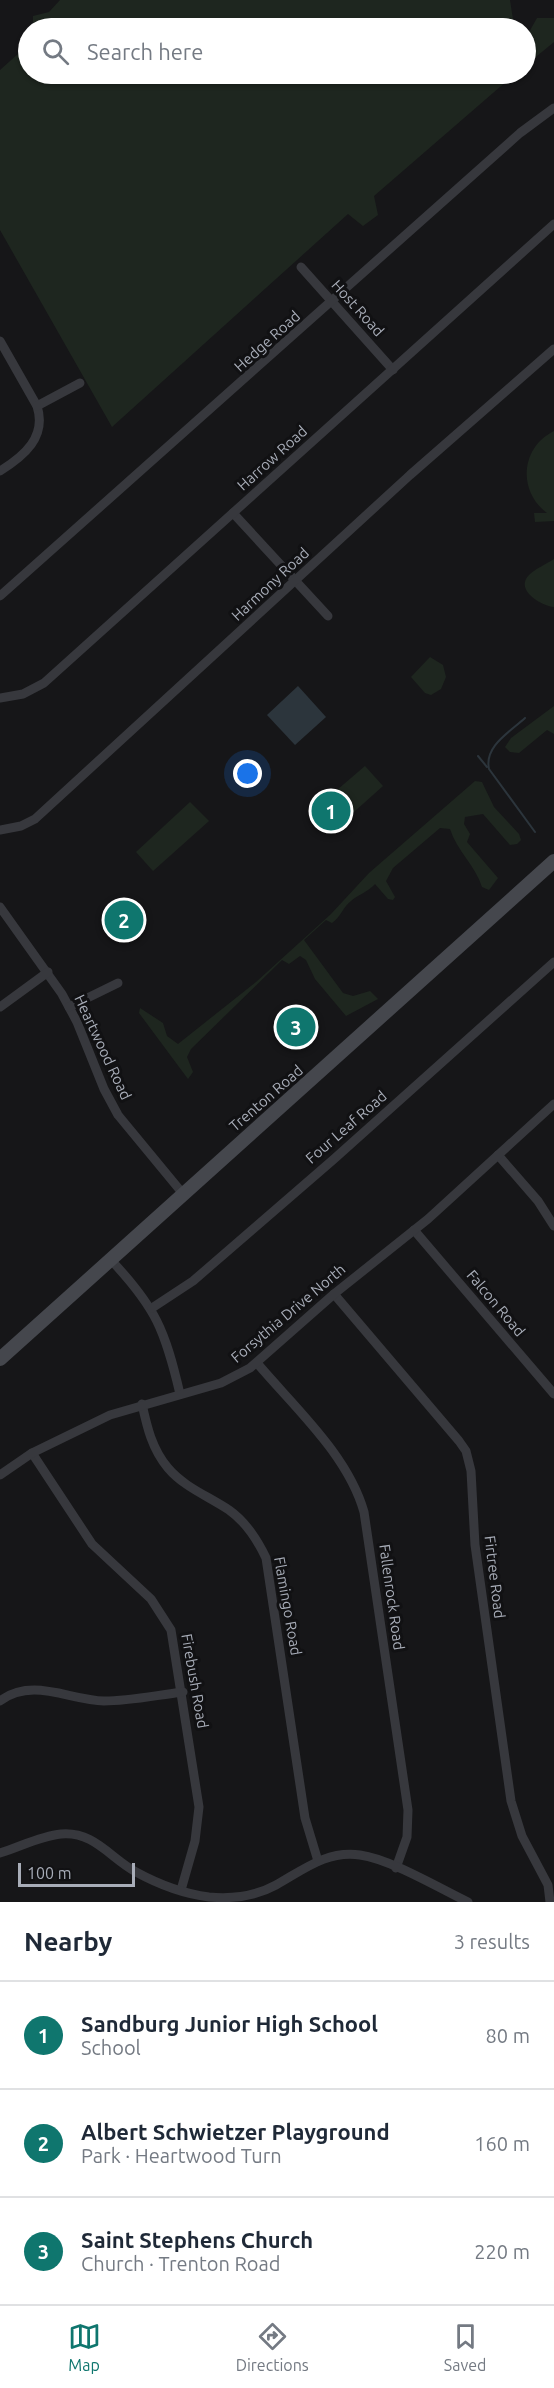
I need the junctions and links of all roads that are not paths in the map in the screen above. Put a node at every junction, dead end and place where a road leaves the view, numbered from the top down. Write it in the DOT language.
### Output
graph roads {
  1 [pos="554,108"];
  2 [pos="554,224"];
  3 [pos="300,267"];
  4 [pos="333,302"];
  5 [pos="0,341"];
  6 [pos="554,349"];
  7 [pos="393,370"];
  8 [pos="80,383"];
  9 [pos="37,406"];
  10 [pos="0,471"];
  11 [pos="232,513"];
  12 [pos="296,581"];
  13 [pos="0,596"];
  14 [pos="328,616"];
  15 [pos="0,698"];
  16 [pos="0,830"];
  17 [pos="551,869"];
  18 [pos="0,907"];
  19 [pos="554,962"];
  20 [pos="48,972"];
  21 [pos="118,983"];
  22 [pos="0,1007"];
  23 [pos="69,1007"];
  24 [pos="554,1104"];
  25 [pos="498,1155"];
  26 [pos="184,1195"];
  27 [pos="554,1226"];
  28 [pos="414,1230"];
  29 [pos="111,1260"];
  30 [pos="334,1294"];
  31 [pos="152,1308"];
  32 [pos="0,1359"];
  33 [pos="257,1363"];
  34 [pos="180,1394"];
  35 [pos="554,1394"];
  36 [pos="142,1404"];
  37 [pos="32,1453"];
  38 [pos="0,1476"];
  39 [pos="183,1692"];
  40 [pos="0,1701"];
  41 [pos="0,1852"];
  42 [pos="318,1861"];
  43 [pos="396,1868"];
  44 [pos="181,1890"];
  45 [pos="226,1900"];
  46 [pos="468,1902"];
  47 [pos="550,1902"];
  1 -- 4 [label="street, Hedge Road"];
  2 -- 7 [label="street, Harrow Road"];
  3 -- 4 [label="street, Host Road"];
  4 -- 7 [label="street, Host Road"];
  4 -- 13 [label="street, Hedge Road"];
  5 -- 9 [label="street"];
  6 -- 12 [label="street, Harmony Road"];
  7 -- 11 [label="street, Harrow Road"];
  8 -- 9 [label="street"];
  9 -- 10 [label="street"];
  11 -- 12 [label="street"];
  11 -- 15 [label="street, Harrow Road"];
  12 -- 14 [label="street"];
  12 -- 16 [label="street, Harmony Road"];
  17 -- 26 [label="main road, Trenton Road"];
  18 -- 20 [label="street, Heartwood Road"];
  19 -- 31 [label="street, Four Leaf Road"];
  20 -- 22 [label="street"];
  20 -- 23 [label="street, Heartwood Road"];
  21 -- 23 [label="street"];
  23 -- 26 [label="street, Heartwood Road"];
  24 -- 25 [label="street, Forsythia Drive North"];
  25 -- 27 [label="street"];
  25 -- 28 [label="street, Forsythia Drive North"];
  26 -- 29 [label="main road, Trenton Road"];
  28 -- 30 [label="street, Forsythia Drive North"];
  28 -- 35 [label="street, Falcon Road"];
  29 -- 31 [label="street"];
  29 -- 32 [label="main road, Trenton Road"];
  30 -- 33 [label="street, Forsythia Drive North"];
  30 -- 47 [label="street, Firtree Road"];
  31 -- 34 [label="street"];
  33 -- 34 [label="street, Forsythia Drive North"];
  33 -- 43 [label="street, Fallenrock Road"];
  34 -- 36 [label="street, Forsythia Drive North"];
  36 -- 37 [label="street, Forsythia Drive North"];
  36 -- 42 [label="street, Flamingo Road"];
  37 -- 38 [label="street, Forsythia Drive North"];
  37 -- 39 [label="street, Firebush Road"];
  39 -- 40 [label="street"];
  39 -- 44 [label="street, Firebush Road"];
  41 -- 44 [label="street"];
  42 -- 43 [label="street"];
  42 -- 45 [label="street"];
  43 -- 46 [label="street"];
  44 -- 45 [label="street"];
}
